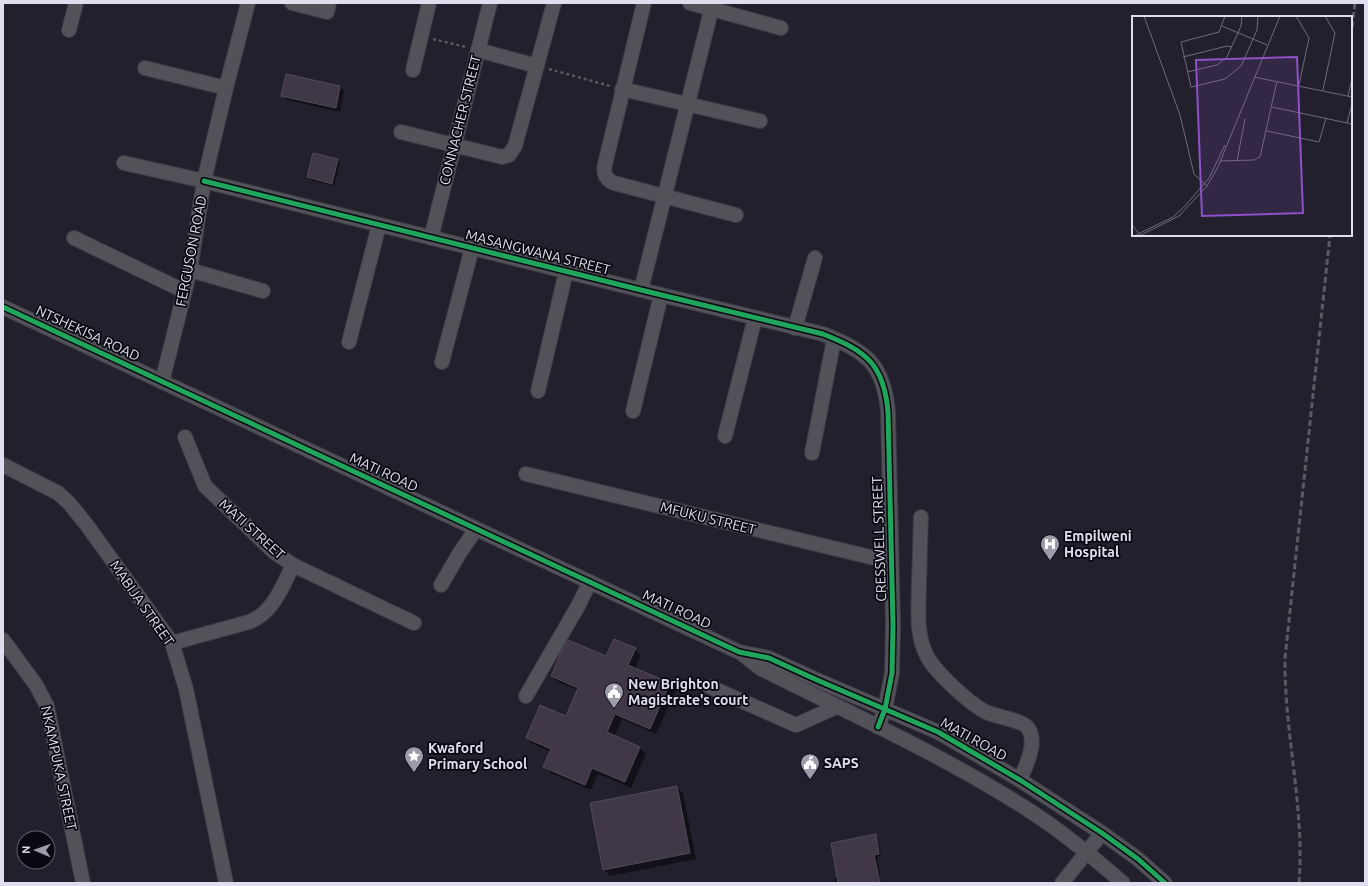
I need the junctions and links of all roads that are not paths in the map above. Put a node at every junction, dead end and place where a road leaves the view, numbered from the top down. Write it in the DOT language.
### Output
graph roads {
  1 [pos="76,3"];
  2 [pos="248,3"];
  3 [pos="292,3"];
  4 [pos="329,3"];
  5 [pos="429,3"];
  6 [pos="490,3"];
  7 [pos="554,3"];
  8 [pos="644,3"];
  9 [pos="690,3"];
  10 [pos="713,6"];
  11 [pos="781,28"];
  12 [pos="70,30"];
  13 [pos="478,50"];
  14 [pos="537,66"];
  15 [pos="146,68"];
  16 [pos="413,70"];
  17 [pos="226,88"];
  18 [pos="622,89"];
  19 [pos="688,104"];
  20 [pos="760,121"];
  21 [pos="401,132"];
  22 [pos="454,145"];
  23 [pos="124,163"];
  24 [pos="204,181"];
  25 [pos="665,197"];
  26 [pos="736,215"];
  27 [pos="379,225"];
  28 [pos="74,238"];
  29 [pos="431,238"];
  30 [pos="472,248"];
  31 [pos="815,258"];
  32 [pos="190,270"];
  33 [pos="566,272"];
  34 [pos="641,290"];
  35 [pos="184,291"];
  36 [pos="263,291"];
  37 [pos="661,295"];
  38 [pos="3,307"];
  39 [pos="755,318"];
  40 [pos="795,328"];
  41 [pos="834,339"];
  42 [pos="349,342"];
  43 [pos="864,355"];
  44 [pos="442,362"];
  45 [pos="162,382"];
  46 [pos="538,391"];
  47 [pos="633,411"];
  48 [pos="725,436"];
  49 [pos="186,437"];
  50 [pos="812,453"];
  51 [pos="3,465"];
  52 [pos="526,474"];
  53 [pos="921,517"];
  54 [pos="476,529"];
  55 [pos="891,562"];
  56 [pos="293,565"];
  57 [pos="590,582"];
  58 [pos="441,585"];
  59 [pos="414,623"];
  60 [pos="3,640"];
  61 [pos="172,643"];
  62 [pos="739,652"];
  63 [pos="828,685"];
  64 [pos="710,687"];
  65 [pos="526,696"];
  66 [pos="821,699"];
  67 [pos="836,706"];
  68 [pos="885,709"];
  69 [pos="811,718"];
  70 [pos="878,727"];
  71 [pos="1020,780"];
  72 [pos="1102,833"];
  73 [pos="1087,852"];
  74 [pos="83,883"];
  75 [pos="226,883"];
  76 [pos="1062,883"];
  77 [pos="1123,883"];
  78 [pos="1165,883"];
  1 -- 12 [label="street"];
  2 -- 17 [label="street, FERGUSON ROAD"];
  3 -- 4 [label="street"];
  5 -- 16 [label="street"];
  6 -- 13 [label="street, CONNACHER STREET"];
  7 -- 14 [label="street"];
  8 -- 18 [label="street"];
  9 -- 10 [label="street"];
  10 -- 11 [label="street"];
  10 -- 19 [label="street"];
  13 -- 14 [label="street"];
  13 -- 22 [label="street, CONNACHER STREET"];
  14 -- 22 [label="street"];
  15 -- 17 [label="street"];
  17 -- 24 [label="street, FERGUSON ROAD"];
  18 -- 19 [label="street"];
  18 -- 25 [label="street"];
  19 -- 20 [label="street"];
  19 -- 25 [label="street"];
  21 -- 22 [label="street"];
  22 -- 29 [label="street, CONNACHER STREET"];
  23 -- 24 [label="street, MASANGWANA STREET"];
  24 -- 27 [label="street, MASANGWANA STREET"];
  24 -- 32 [label="street, FERGUSON ROAD"];
  25 -- 26 [label="street"];
  25 -- 34 [label="street"];
  27 -- 29 [label="street, MASANGWANA STREET"];
  27 -- 42 [label="street"];
  28 -- 35 [label="street"];
  29 -- 30 [label="street, MASANGWANA STREET"];
  30 -- 33 [label="street, MASANGWANA STREET"];
  30 -- 44 [label="street"];
  31 -- 40 [label="street"];
  32 -- 35 [label="street, FERGUSON ROAD"];
  32 -- 36 [label="street"];
  33 -- 34 [label="street, MASANGWANA STREET"];
  33 -- 46 [label="street"];
  34 -- 37 [label="street, MASANGWANA STREET"];
  35 -- 45 [label="street, FERGUSON ROAD"];
  37 -- 39 [label="street, MASANGWANA STREET"];
  37 -- 47 [label="street"];
  38 -- 45 [label="street, NTSHEKISA ROAD"];
  39 -- 40 [label="street, MASANGWANA STREET"];
  39 -- 48 [label="street"];
  40 -- 41 [label="street, MASANGWANA STREET"];
  41 -- 43 [label="street, MASANGWANA STREET"];
  41 -- 50 [label="street"];
  43 -- 55 [label="street, CRESSWELL STREET"];
  45 -- 54 [label="street, MATI ROAD"];
  49 -- 56 [label="street, MATI STREET"];
  51 -- 61 [label="street, MABIJA STREET"];
  52 -- 55 [label="street, MFUKU STREET"];
  53 -- 71 [label="street"];
  54 -- 57 [label="street, MATI ROAD"];
  54 -- 58 [label="street"];
  55 -- 68 [label="street, CRESSWELL STREET"];
  56 -- 59 [label="street, MATI STREET"];
  56 -- 61 [label="street"];
  57 -- 62 [label="street, MATI ROAD"];
  57 -- 65 [label="street"];
  60 -- 74 [label="street, NKAMPUKA STREET"];
  61 -- 75 [label="street, MABIJA STREET"];
  62 -- 63 [label="street, MATI ROAD"];
  62 -- 66 [label="street, MATI ROAD"];
  63 -- 66 [label="street"];
  63 -- 68 [label="street, MATI ROAD"];
  64 -- 69 [label="street"];
  66 -- 67 [label="street, MATI ROAD"];
  66 -- 69 [label="street"];
  67 -- 69 [label="street"];
  67 -- 70 [label="street, MATI ROAD"];
  68 -- 70 [label="street, CRESSWELL STREET"];
  68 -- 71 [label="street, MATI ROAD"];
  70 -- 73 [label="street, MATI ROAD"];
  71 -- 72 [label="street, MATI ROAD"];
  72 -- 73 [label="street"];
  72 -- 78 [label="street, MATI ROAD"];
  73 -- 76 [label="street"];
  73 -- 77 [label="street, MATI ROAD"];
}
